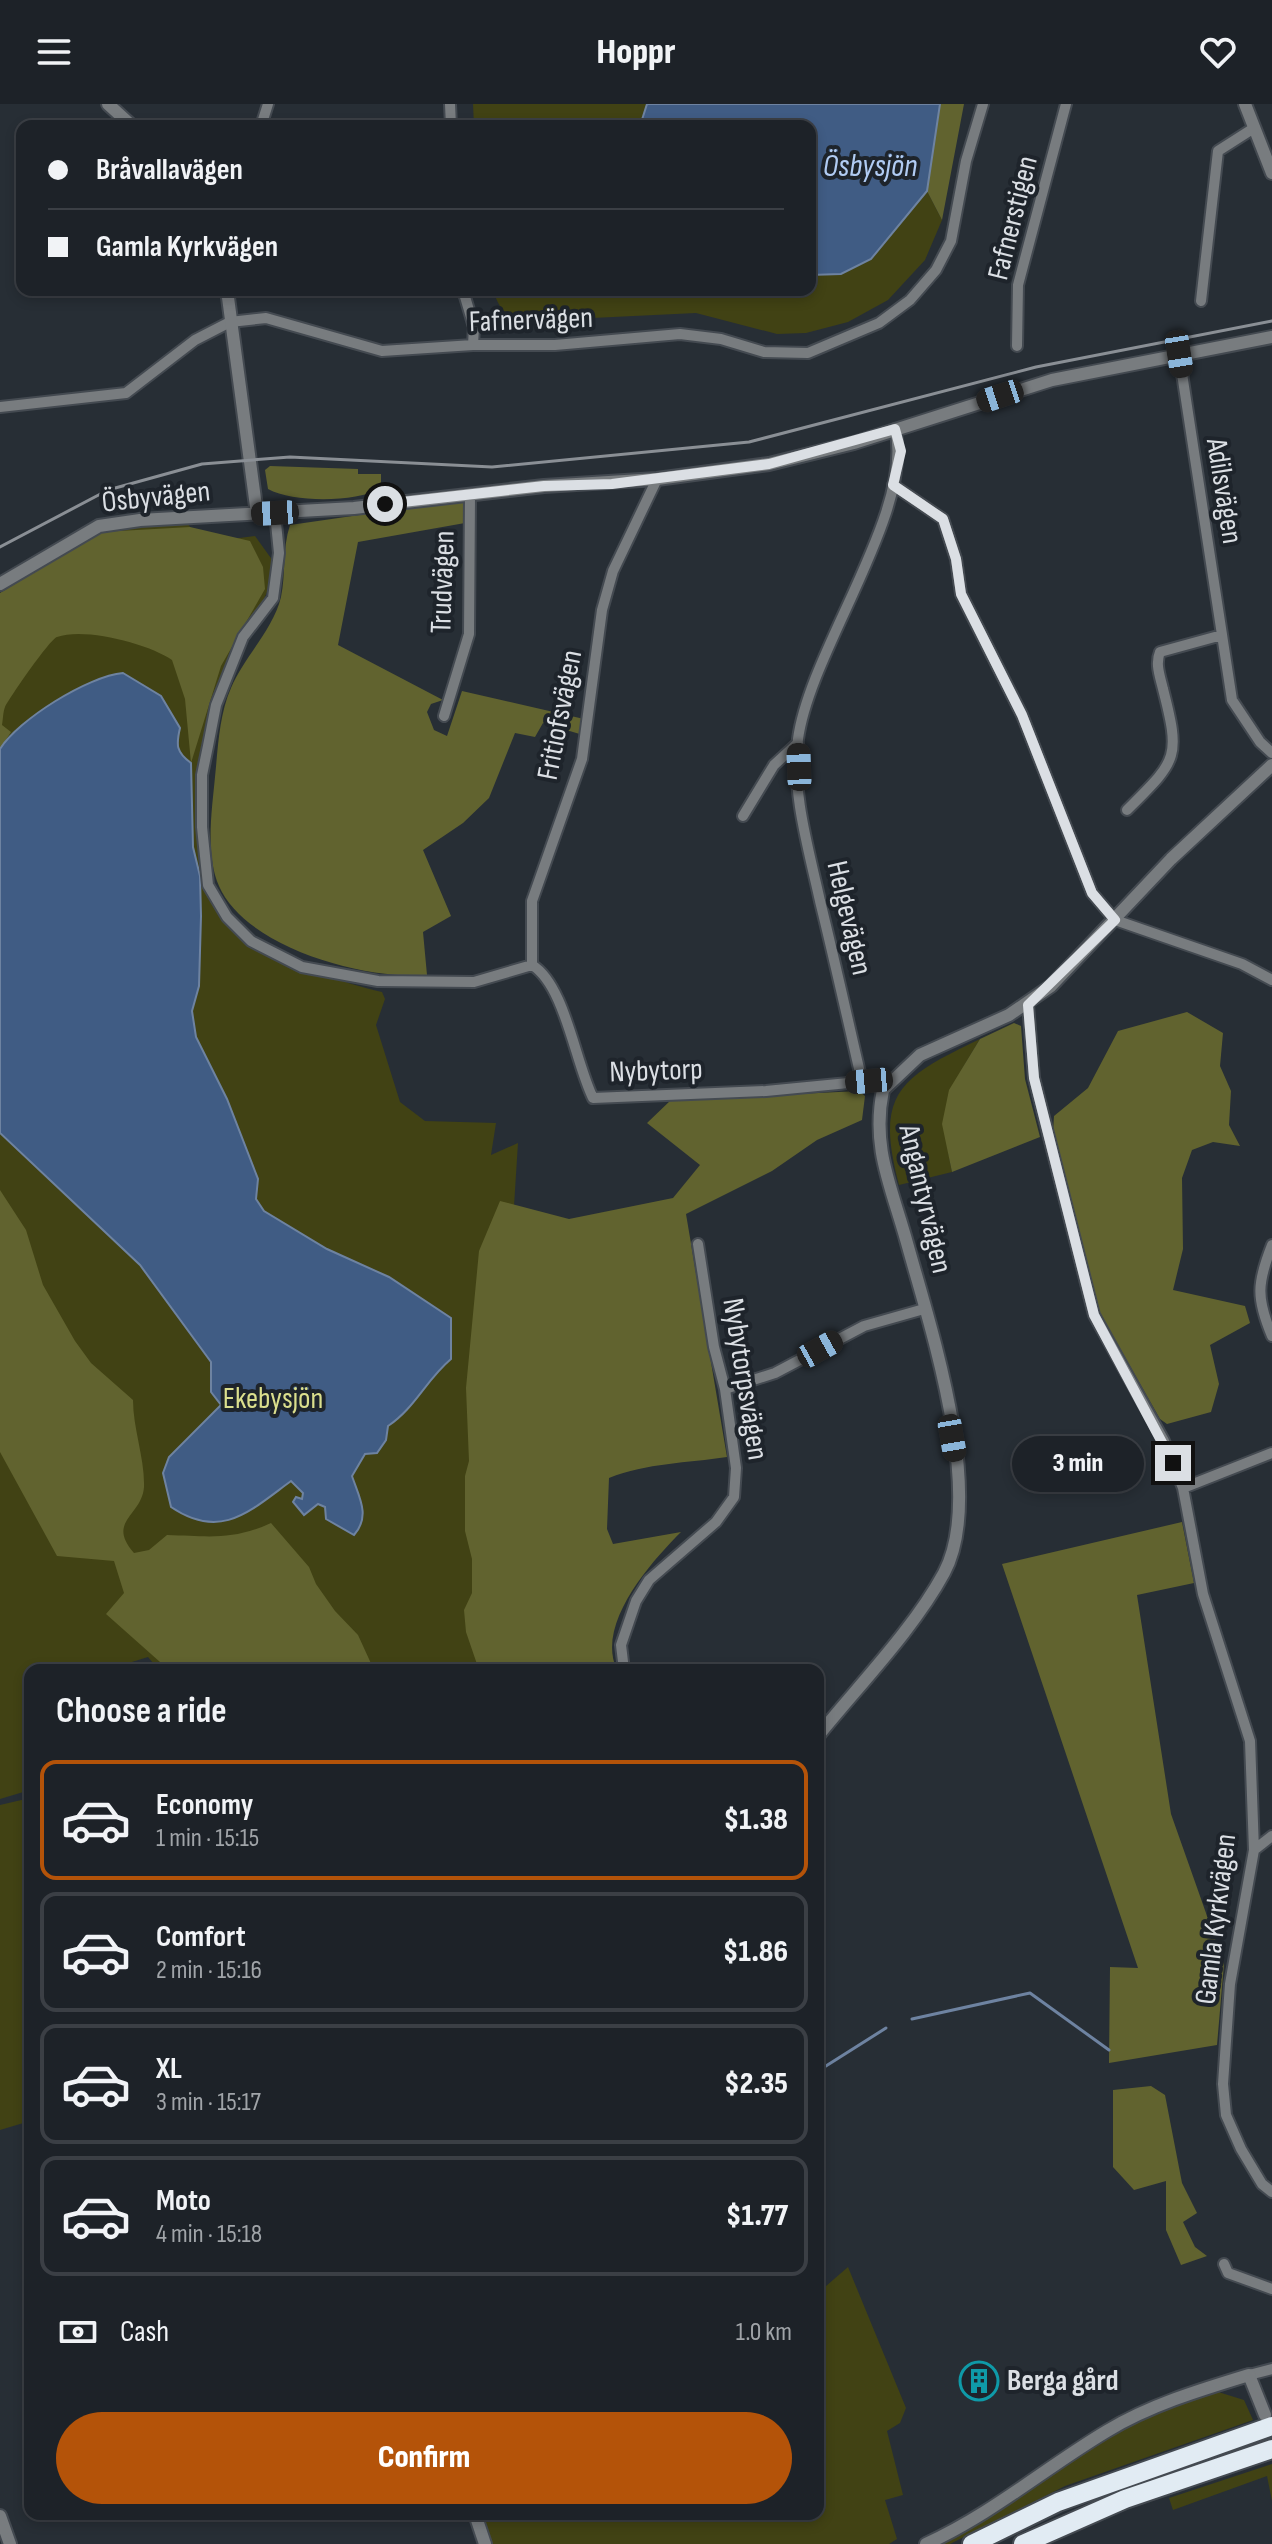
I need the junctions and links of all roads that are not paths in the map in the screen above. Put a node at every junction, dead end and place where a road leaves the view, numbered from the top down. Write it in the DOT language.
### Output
graph roads {
  1 [pos="108,104"];
  2 [pos="983,104"];
  3 [pos="1066,104"];
  4 [pos="1245,104"];
  5 [pos="125,120"];
  6 [pos="1254,128"];
  7 [pos="1272,173"];
  8 [pos="228,296"];
  9 [pos="465,296"];
  10 [pos="1201,301"];
  11 [pos="230,322"];
  12 [pos="1272,337"];
  13 [pos="473,345"];
  14 [pos="1017,346"];
  15 [pos="1179,354"];
  16 [pos="0,407"];
  17 [pos="895,429"];
  18 [pos="657,479"];
  19 [pos="893,485"];
  20 [pos="470,495"];
  21 [pos="275,513"];
  22 [pos="257,514"];
  23 [pos="0,584"];
  24 [pos="1222,635"];
  25 [pos="444,716"];
  26 [pos="798,743"];
  27 [pos="1272,753"];
  28 [pos="1272,765"];
  29 [pos="1127,810"];
  30 [pos="743,816"];
  31 [pos="1115,920"];
  32 [pos="532,965"];
  33 [pos="1272,980"];
  34 [pos="1028,1005"];
  35 [pos="869,1081"];
  36 [pos="883,1090"];
  37 [pos="698,1244"];
  38 [pos="1272,1245"];
  39 [pos="924,1309"];
  40 [pos="1272,1336"];
  41 [pos="725,1389"];
  42 [pos="1272,1453"];
  43 [pos="1183,1488"];
  44 [pos="623,1664"];
  45 [pos="824,1729"];
  46 [pos="1272,1836"];
  47 [pos="1254,1850"];
  48 [pos="1272,2192"];
  49 [pos="1224,2264"];
  50 [pos="1272,2289"];
  51 [pos="1272,2369"];
  52 [pos="1249,2375"];
  53 [pos="1268,2420"];
  54 [pos="1272,2449"];
  55 [pos="0,2516"];
  56 [pos="477,2520"];
  57 [pos="10,2544"];
  58 [pos="485,2544"];
  59 [pos="926,2544"];
  60 [pos="972,2544"];
  61 [pos="1023,2544"];
  1 -- 5 [label="street"];
  2 -- 13 [label="street, Fafnervägen"];
  3 -- 14 [label="street, Fafnerstigen"];
  4 -- 6 [label="street"];
  6 -- 7 [label="street"];
  6 -- 10 [label="street"];
  8 -- 11 [label="street"];
  9 -- 13 [label="street"];
  11 -- 13 [label="street, Fafnervägen"];
  11 -- 16 [label="street, Fafnervägen"];
  11 -- 22 [label="street"];
  12 -- 15 [label="street, Ösbyvägen"];
  15 -- 17 [label="street, Ösbyvägen"];
  15 -- 24 [label="street, Adilsvägen"];
  17 -- 18 [label="street, Ösbyvägen"];
  17 -- 19 [label="street, Helgevägen"];
  18 -- 20 [label="street, Ösbyvägen"];
  18 -- 32 [label="street, Fritiofsvägen"];
  19 -- 26 [label="street, Helgevägen"];
  19 -- 31 [label="street"];
  20 -- 21 [label="street, Ösbyvägen"];
  20 -- 25 [label="street, Trudvägen"];
  21 -- 22 [label="street, Ösbyvägen"];
  21 -- 32 [label="street"];
  22 -- 23 [label="street, Ösbyvägen"];
  24 -- 27 [label="street, Adilsvägen"];
  24 -- 29 [label="street"];
  26 -- 30 [label="street"];
  26 -- 35 [label="street, Helgevägen"];
  28 -- 31 [label="street, Angantyrvägen"];
  31 -- 33 [label="street"];
  31 -- 34 [label="street, Angantyrvägen"];
  32 -- 35 [label="street, Nybytorp"];
  34 -- 36 [label="street, Angantyrvägen"];
  34 -- 43 [label="street, Gamla Kyrkvägen"];
  35 -- 36 [label="street"];
  36 -- 39 [label="street, Angantyrvägen"];
  37 -- 41 [label="street, Nybytorpsvägen"];
  38 -- 40 [label="street"];
  39 -- 41 [label="street"];
  39 -- 45 [label="street, Angantyrvägen"];
  41 -- 44 [label="street, Nybytorpsvägen"];
  42 -- 43 [label="street"];
  43 -- 47 [label="street, Gamla Kyrkvägen"];
  46 -- 47 [label="street"];
  47 -- 48 [label="street, Gamla Kyrkvägen"];
  49 -- 50 [label="street"];
  51 -- 52 [label="street"];
  52 -- 53 [label="street"];
  52 -- 59 [label="street"];
  53 -- 60 [label="highway"];
  54 -- 61 [label="highway"];
  55 -- 57 [label="street"];
  56 -- 58 [label="street"];
}
